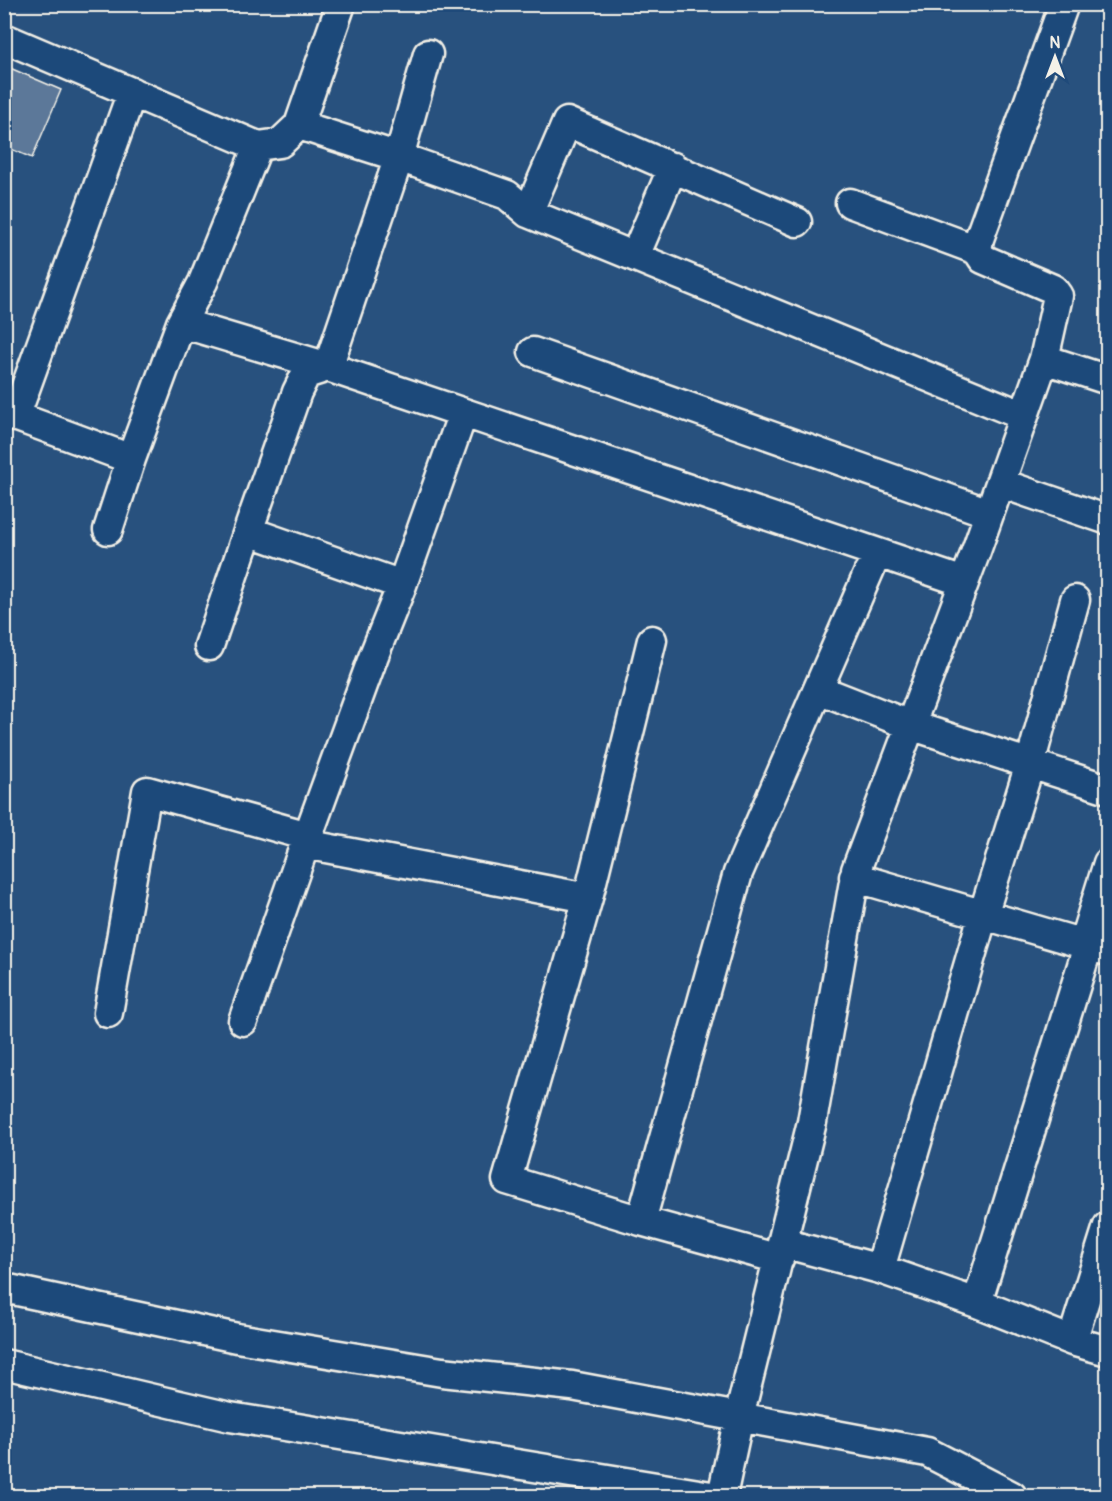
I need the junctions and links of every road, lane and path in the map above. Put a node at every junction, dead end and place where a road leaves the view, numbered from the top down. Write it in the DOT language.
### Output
graph roads {
  1 [pos="341,4"];
  2 [pos="1064,4"];
  3 [pos="4,38"];
  4 [pos="428,54"];
  5 [pos="132,92"];
  6 [pos="299,125"];
  7 [pos="258,146"];
  8 [pos="399,156"];
  9 [pos="673,167"];
  10 [pos="850,203"];
  11 [pos="528,213"];
  12 [pos="797,222"];
  13 [pos="976,250"];
  14 [pos="635,256"];
  15 [pos="181,323"];
  16 [pos="533,352"];
  17 [pos="1044,359"];
  18 [pos="328,367"];
  19 [pos="1107,380"];
  20 [pos="463,413"];
  21 [pos="10,414"];
  22 [pos="1024,416"];
  23 [pos="131,459"];
  24 [pos="1000,483"];
  25 [pos="989,513"];
  26 [pos="1107,520"];
  27 [pos="108,530"];
  28 [pos="248,531"];
  29 [pos="877,553"];
  30 [pos="964,582"];
  31 [pos="402,585"];
  32 [pos="1075,600"];
  33 [pos="652,640"];
  34 [pos="209,646"];
  35 [pos="818,689"];
  36 [pos="910,725"];
  37 [pos="1030,764"];
  38 [pos="1107,789"];
  39 [pos="307,840"];
  40 [pos="1107,862"];
  41 [pos="854,877"];
  42 [pos="588,898"];
  43 [pos="982,915"];
  44 [pos="1093,947"];
  45 [pos="108,1013"];
  46 [pos="243,1021"];
  47 [pos="641,1221"];
  48 [pos="1107,1226"];
  49 [pos="781,1251"];
  50 [pos="880,1269"];
  51 [pos="4,1288"];
  52 [pos="977,1303"];
  53 [pos="1072,1341"];
  54 [pos="1107,1351"];
  55 [pos="4,1364"];
  56 [pos="739,1417"];
  57 [pos="711,1497"];
  58 [pos="722,1497"];
  59 [pos="1012,1497"];
  1 -- 6 [label="street"];
  2 -- 13 [label="street"];
  3 -- 5 [label="street"];
  4 -- 8 [label="street"];
  5 -- 7 [label="street"];
  5 -- 21 [label="street"];
  6 -- 7 [label="street"];
  6 -- 8 [label="street"];
  7 -- 15 [label="street"];
  8 -- 11 [label="street"];
  8 -- 18 [label="street"];
  9 -- 11 [label="street"];
  9 -- 12 [label="street"];
  9 -- 14 [label="street"];
  10 -- 13 [label="street"];
  11 -- 14 [label="street"];
  13 -- 17 [label="street"];
  14 -- 22 [label="street"];
  15 -- 18 [label="street"];
  15 -- 23 [label="street"];
  16 -- 25 [label="street"];
  17 -- 19 [label="street"];
  17 -- 22 [label="street"];
  18 -- 20 [label="street"];
  18 -- 28 [label="street"];
  20 -- 29 [label="street"];
  20 -- 31 [label="street"];
  21 -- 23 [label="street"];
  22 -- 24 [label="street"];
  23 -- 27 [label="street"];
  24 -- 25 [label="street"];
  24 -- 26 [label="street"];
  25 -- 30 [label="street"];
  28 -- 31 [label="street"];
  28 -- 34 [label="street"];
  29 -- 30 [label="street"];
  29 -- 35 [label="street"];
  30 -- 36 [label="street"];
  31 -- 39 [label="street"];
  32 -- 37 [label="street"];
  33 -- 42 [label="street"];
  35 -- 36 [label="street"];
  35 -- 47 [label="street"];
  36 -- 37 [label="street"];
  36 -- 41 [label="street"];
  37 -- 38 [label="street"];
  37 -- 43 [label="street"];
  39 -- 42 [label="street"];
  39 -- 45 [label="street"];
  39 -- 46 [label="street"];
  40 -- 44 [label="street"];
  41 -- 43 [label="street"];
  41 -- 49 [label="street"];
  42 -- 47 [label="street"];
  43 -- 44 [label="street"];
  43 -- 50 [label="street"];
  44 -- 52 [label="street"];
  47 -- 49 [label="street"];
  48 -- 53 [label="street"];
  49 -- 50 [label="street"];
  49 -- 56 [label="street"];
  50 -- 52 [label="street"];
  51 -- 56 [label="street"];
  52 -- 53 [label="street"];
  53 -- 54 [label="street"];
  55 -- 57 [label="street"];
  56 -- 58 [label="street"];
  56 -- 59 [label="street"];
}
